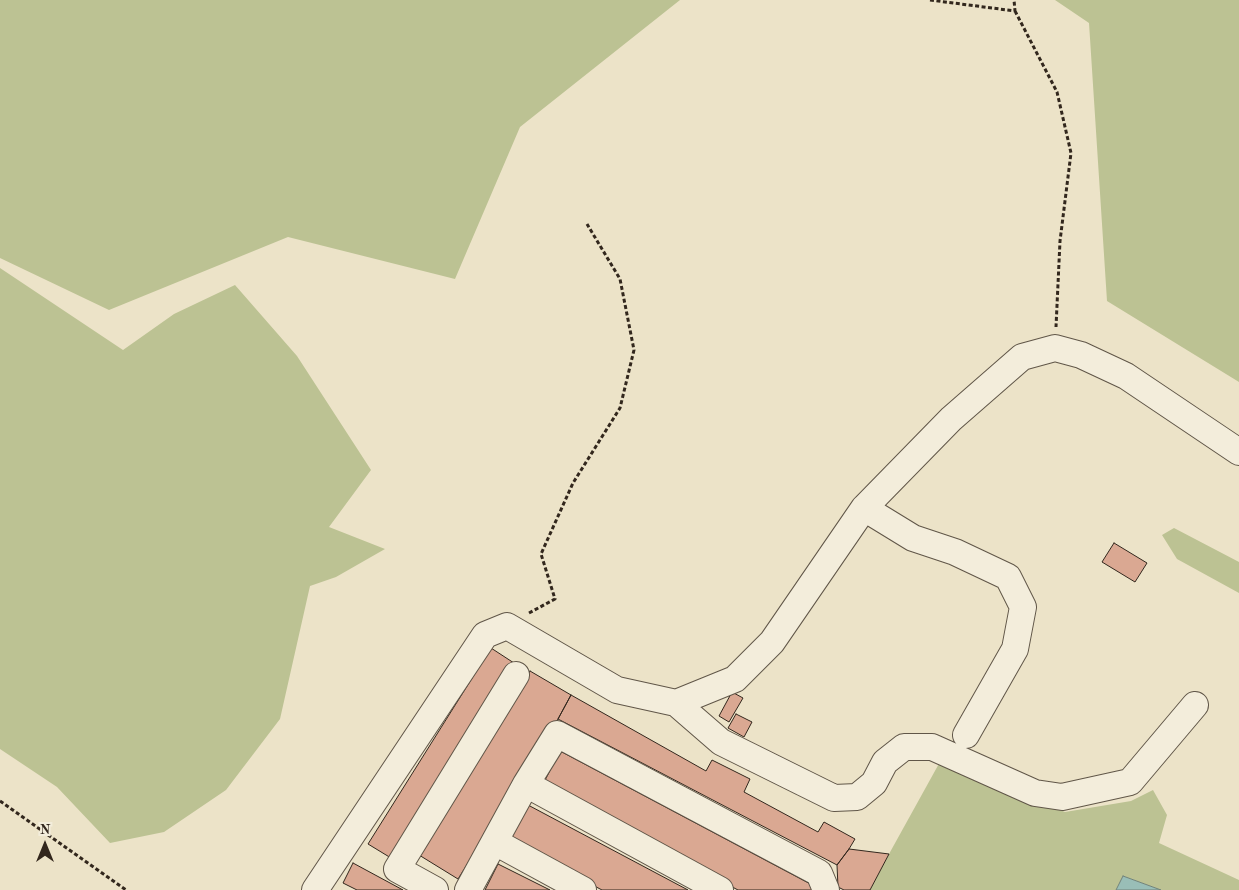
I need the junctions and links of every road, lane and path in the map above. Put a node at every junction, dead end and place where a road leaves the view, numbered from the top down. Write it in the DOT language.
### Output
graph roads {
  1 [pos="930,0"];
  2 [pos="1014,0"];
  3 [pos="1014,10"];
  4 [pos="587,224"];
  5 [pos="1055,348"];
  6 [pos="1239,452"];
  7 [pos="864,508"];
  8 [pos="507,626"];
  9 [pos="516,675"];
  10 [pos="676,703"];
  11 [pos="1195,705"];
  12 [pos="966,735"];
  13 [pos="526,784"];
  14 [pos="0,801"];
  15 [pos="495,842"];
  16 [pos="126,890"];
  17 [pos="315,890"];
  18 [pos="435,890"];
  19 [pos="468,890"];
  20 [pos="583,890"];
  21 [pos="720,890"];
  22 [pos="826,890"];
  1 -- 3 [label="path"];
  2 -- 3 [label="path"];
  3 -- 5 [label="path"];
  4 -- 8 [label="path"];
  5 -- 6 [label="street"];
  5 -- 7 [label="street"];
  7 -- 10 [label="street"];
  7 -- 12 [label="street"];
  8 -- 10 [label="street"];
  8 -- 17 [label="street"];
  9 -- 18 [label="street"];
  10 -- 11 [label="street"];
  13 -- 15 [label="street"];
  13 -- 21 [label="street"];
  13 -- 22 [label="street"];
  14 -- 16 [label="path"];
  15 -- 19 [label="street"];
  15 -- 20 [label="street"];
}
